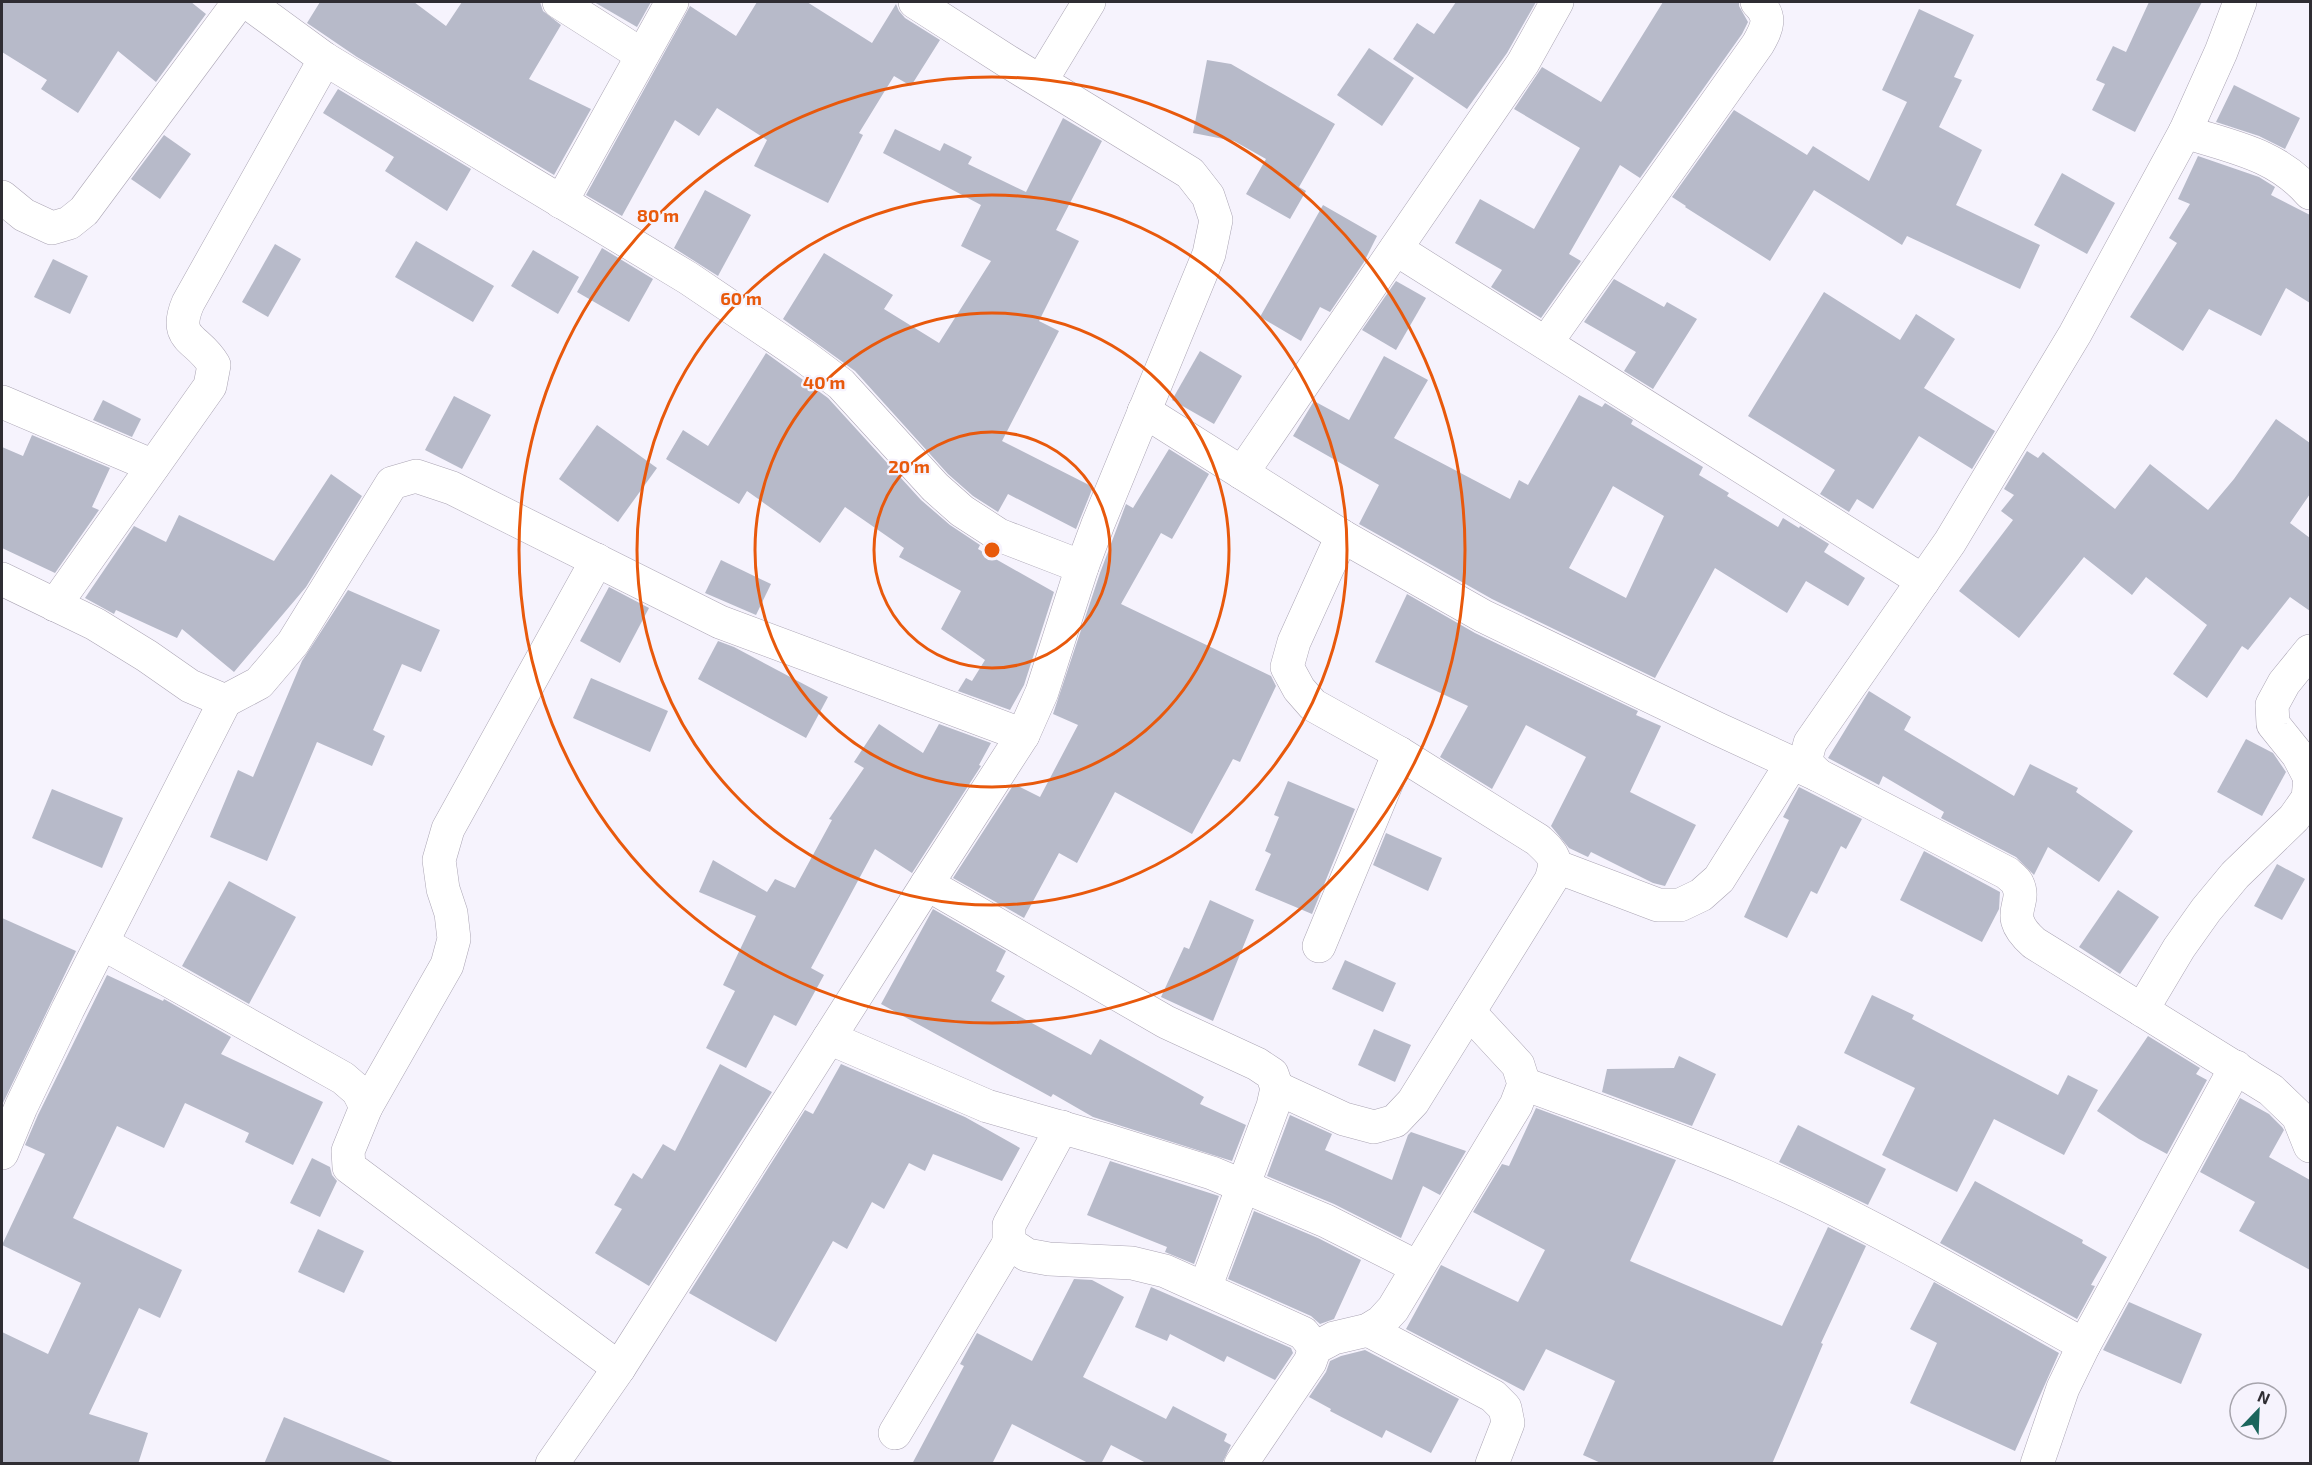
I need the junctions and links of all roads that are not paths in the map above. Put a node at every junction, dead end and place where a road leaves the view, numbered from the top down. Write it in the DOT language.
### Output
graph roads {
  1 [pos="239,2"];
  2 [pos="247,2"];
  3 [pos="559,2"];
  4 [pos="672,2"];
  5 [pos="915,2"];
  6 [pos="1089,2"];
  7 [pos="1557,2"];
  8 [pos="1757,2"];
  9 [pos="2240,2"];
  10 [pos="642,55"];
  11 [pos="325,59"];
  12 [pos="1041,81"];
  13 [pos="2185,132"];
  14 [pos="2310,193"];
  15 [pos="2,197"];
  16 [pos="561,202"];
  17 [pos="1396,249"];
  18 [pos="1546,343"];
  19 [pos="2,402"];
  20 [pos="1144,411"];
  21 [pos="153,466"];
  22 [pos="1242,472"];
  23 [pos="1342,536"];
  24 [pos="597,560"];
  25 [pos="1082,567"];
  26 [pos="2,579"];
  27 [pos="1923,581"];
  28 [pos="55,605"];
  29 [pos="2310,651"];
  30 [pos="225,701"];
  31 [pos="1023,735"];
  32 [pos="1399,753"];
  33 [pos="1805,769"];
  34 [pos="2310,778"];
  35 [pos="1555,866"];
  36 [pos="927,884"];
  37 [pos="102,943"];
  38 [pos="1319,946"];
  39 [pos="2142,1010"];
  40 [pos="1469,1012"];
  41 [pos="830,1038"];
  42 [pos="2236,1067"];
  43 [pos="1524,1084"];
  44 [pos="1277,1088"];
  45 [pos="366,1107"];
  46 [pos="1062,1127"];
  47 [pos="2309,1138"];
  48 [pos="2,1154"];
  49 [pos="1243,1186"];
  50 [pos="1009,1243"];
  51 [pos="1417,1267"];
  52 [pos="1205,1288"];
  53 [pos="1368,1330"];
  54 [pos="2084,1345"];
  55 [pos="1315,1348"];
  56 [pos="619,1368"];
  57 [pos="895,1433"];
  58 [pos="552,1464"];
  59 [pos="1241,1464"];
  60 [pos="1492,1464"];
  61 [pos="2037,1464"];
  1 -- 15 [label="street"];
  2 -- 11 [label="street"];
  3 -- 10 [label="street"];
  4 -- 10 [label="street"];
  5 -- 12 [label="street"];
  6 -- 12 [label="street"];
  7 -- 17 [label="street"];
  8 -- 18 [label="street"];
  9 -- 13 [label="street"];
  10 -- 16 [label="street"];
  11 -- 16 [label="street"];
  11 -- 21 [label="street"];
  12 -- 20 [label="street"];
  13 -- 14 [label="street"];
  13 -- 27 [label="street"];
  16 -- 25 [label="street"];
  17 -- 18 [label="street"];
  17 -- 22 [label="street"];
  18 -- 27 [label="street"];
  19 -- 21 [label="street"];
  20 -- 22 [label="street"];
  20 -- 25 [label="street"];
  21 -- 28 [label="street"];
  22 -- 23 [label="street"];
  23 -- 32 [label="street"];
  23 -- 33 [label="street"];
  24 -- 30 [label="street"];
  24 -- 31 [label="street"];
  24 -- 45 [label="street"];
  25 -- 31 [label="street"];
  26 -- 28 [label="street"];
  27 -- 33 [label="street"];
  28 -- 30 [label="street"];
  29 -- 34 [label="street"];
  30 -- 37 [label="street"];
  31 -- 36 [label="street"];
  32 -- 35 [label="street"];
  32 -- 38 [label="street"];
  33 -- 35 [label="street"];
  33 -- 39 [label="street"];
  34 -- 39 [label="street"];
  35 -- 40 [label="street"];
  36 -- 41 [label="street"];
  36 -- 44 [label="street"];
  37 -- 45 [label="street"];
  37 -- 48 [label="street"];
  39 -- 42 [label="street"];
  40 -- 43 [label="street"];
  40 -- 44 [label="street"];
  41 -- 46 [label="street"];
  41 -- 56 [label="street"];
  42 -- 47 [label="street"];
  42 -- 54 [label="street"];
  43 -- 51 [label="street"];
  43 -- 54 [label="street"];
  44 -- 49 [label="street"];
  45 -- 56 [label="street"];
  46 -- 49 [label="street"];
  46 -- 50 [label="street"];
  49 -- 51 [label="street"];
  49 -- 52 [label="street"];
  50 -- 52 [label="street"];
  50 -- 57 [label="street"];
  51 -- 53 [label="street"];
  52 -- 55 [label="street"];
  53 -- 55 [label="street"];
  53 -- 60 [label="street"];
  54 -- 61 [label="street"];
  55 -- 59 [label="street"];
  56 -- 58 [label="street"];
}
